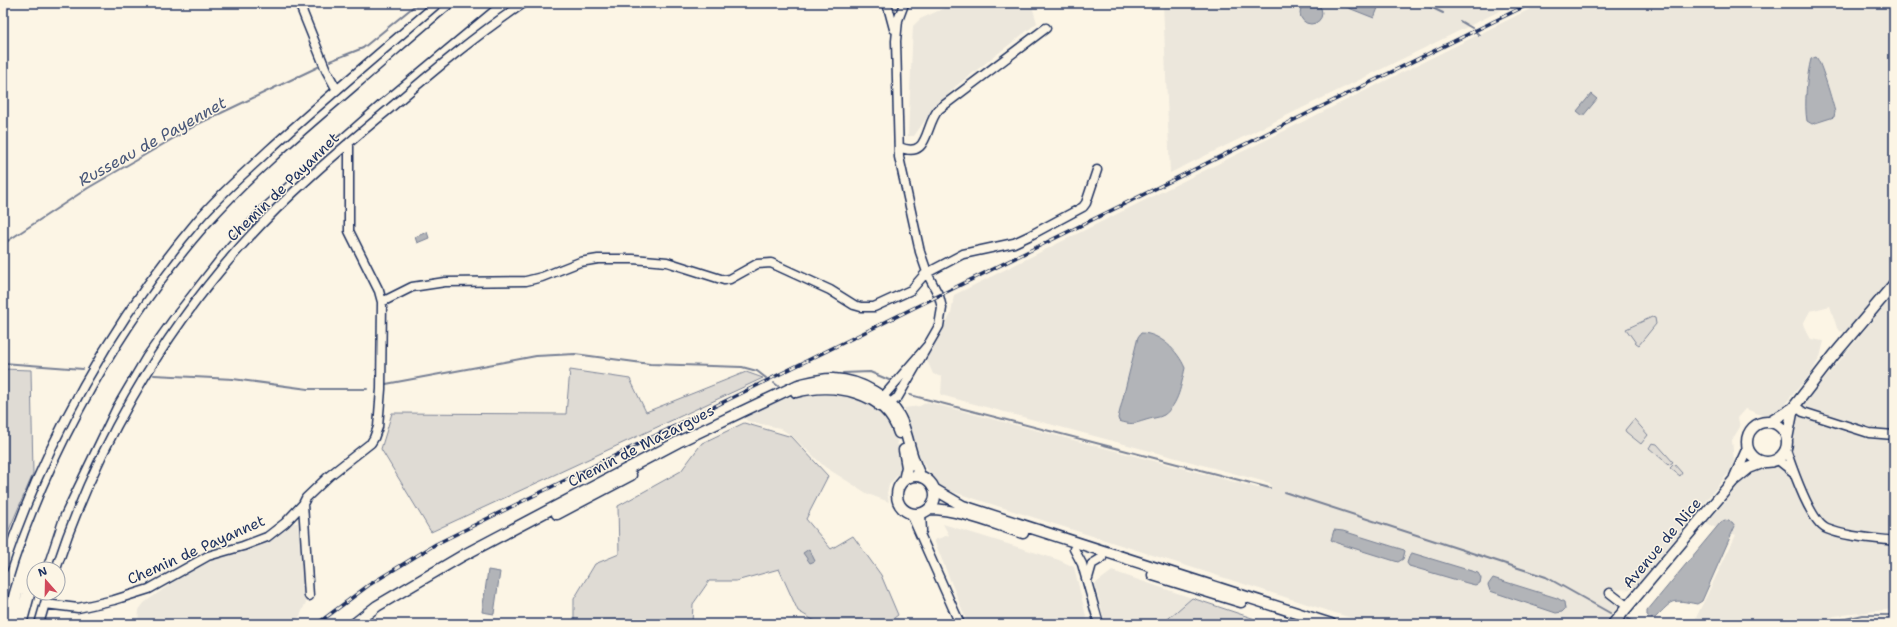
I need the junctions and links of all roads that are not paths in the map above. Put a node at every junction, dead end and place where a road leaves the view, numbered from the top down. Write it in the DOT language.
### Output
graph roads {
  1 [pos="299,3"];
  2 [pos="438,3"];
  3 [pos="469,3"];
  4 [pos="486,3"];
  5 [pos="524,3"];
  6 [pos="887,3"];
  7 [pos="896,3"];
  8 [pos="905,3"];
  9 [pos="1046,28"];
  10 [pos="896,41"];
  11 [pos="337,90"];
  12 [pos="349,143"];
  13 [pos="899,148"];
  14 [pos="1097,170"];
  15 [pos="927,273"];
  16 [pos="1894,284"];
  17 [pos="382,302"];
  18 [pos="884,403"];
  19 [pos="1794,407"];
  20 [pos="1770,422"];
  21 [pos="1894,435"];
  22 [pos="1787,444"];
  23 [pos="1747,450"];
  24 [pos="1778,460"];
  25 [pos="1762,463"];
  26 [pos="1794,472"];
  27 [pos="922,477"];
  28 [pos="904,480"];
  29 [pos="1733,480"];
  30 [pos="934,489"];
  31 [pos="303,504"];
  32 [pos="920,512"];
  33 [pos="1894,541"];
  34 [pos="1074,549"];
  35 [pos="1102,558"];
  36 [pos="38,561"];
  37 [pos="59,561"];
  38 [pos="3,568"];
  39 [pos="20,578"];
  40 [pos="1088,581"];
  41 [pos="1610,593"];
  42 [pos="309,596"];
  43 [pos="26,601"];
  44 [pos="46,601"];
  45 [pos="45,604"];
  46 [pos="1628,607"];
  47 [pos="1618,619"];
  48 [pos="3,624"];
  49 [pos="8,624"];
  50 [pos="20,624"];
  51 [pos="39,624"];
  52 [pos="354,624"];
  53 [pos="960,624"];
  54 [pos="1098,624"];
  55 [pos="1311,624"];
  56 [pos="1331,624"];
  1 -- 11 [label="street"];
  2 -- 11 [label="street"];
  3 -- 39 [label="highway"];
  4 -- 36 [label="highway"];
  5 -- 12 [label="street, Chemin de Payannet"];
  6 -- 10 [label="street"];
  7 -- 8 [label="street"];
  8 -- 10 [label="street"];
  9 -- 13 [label="street"];
  10 -- 13 [label="street"];
  11 -- 38 [label="street"];
  12 -- 17 [label="street"];
  12 -- 37 [label="street, Chemin de Payannet"];
  13 -- 15 [label="street"];
  14 -- 15 [label="street"];
  15 -- 17 [label="street"];
  15 -- 18 [label="street"];
  16 -- 19 [label="main road"];
  17 -- 31 [label="street, Chemin de Payannet"];
  18 -- 27 [label="main road"];
  18 -- 28 [label="main road"];
  18 -- 52 [label="main road, Chemin de Mazargues"];
  19 -- 20 [label="main road"];
  19 -- 21 [label="street"];
  19 -- 22 [label="main road"];
  20 -- 22 [label="main road"];
  20 -- 23 [label="main road"];
  22 -- 24 [label="main road"];
  22 -- 26 [label="street"];
  23 -- 25 [label="main road"];
  23 -- 29 [label="main road, Avenue de Nice"];
  24 -- 25 [label="main road"];
  24 -- 26 [label="street"];
  25 -- 29 [label="main road, Avenue de Nice"];
  26 -- 33 [label="street"];
  27 -- 28 [label="main road"];
  27 -- 30 [label="main road"];
  28 -- 32 [label="main road"];
  29 -- 46 [label="main road, Avenue de Nice"];
  30 -- 32 [label="main road"];
  30 -- 56 [label="main road"];
  31 -- 42 [label="street"];
  31 -- 45 [label="street, Chemin de Payannet"];
  32 -- 34 [label="main road"];
  32 -- 53 [label="street"];
  34 -- 35 [label="main road"];
  34 -- 40 [label="street"];
  35 -- 40 [label="street"];
  35 -- 55 [label="main road"];
  39 -- 48 [label="highway"];
  39 -- 49 [label="highway"];
  40 -- 54 [label="street"];
  41 -- 46 [label="street"];
  43 -- 50 [label="highway"];
  44 -- 45 [label="street"];
  45 -- 51 [label="street"];
  46 -- 47 [label="main road, Avenue de Nice"];
}
